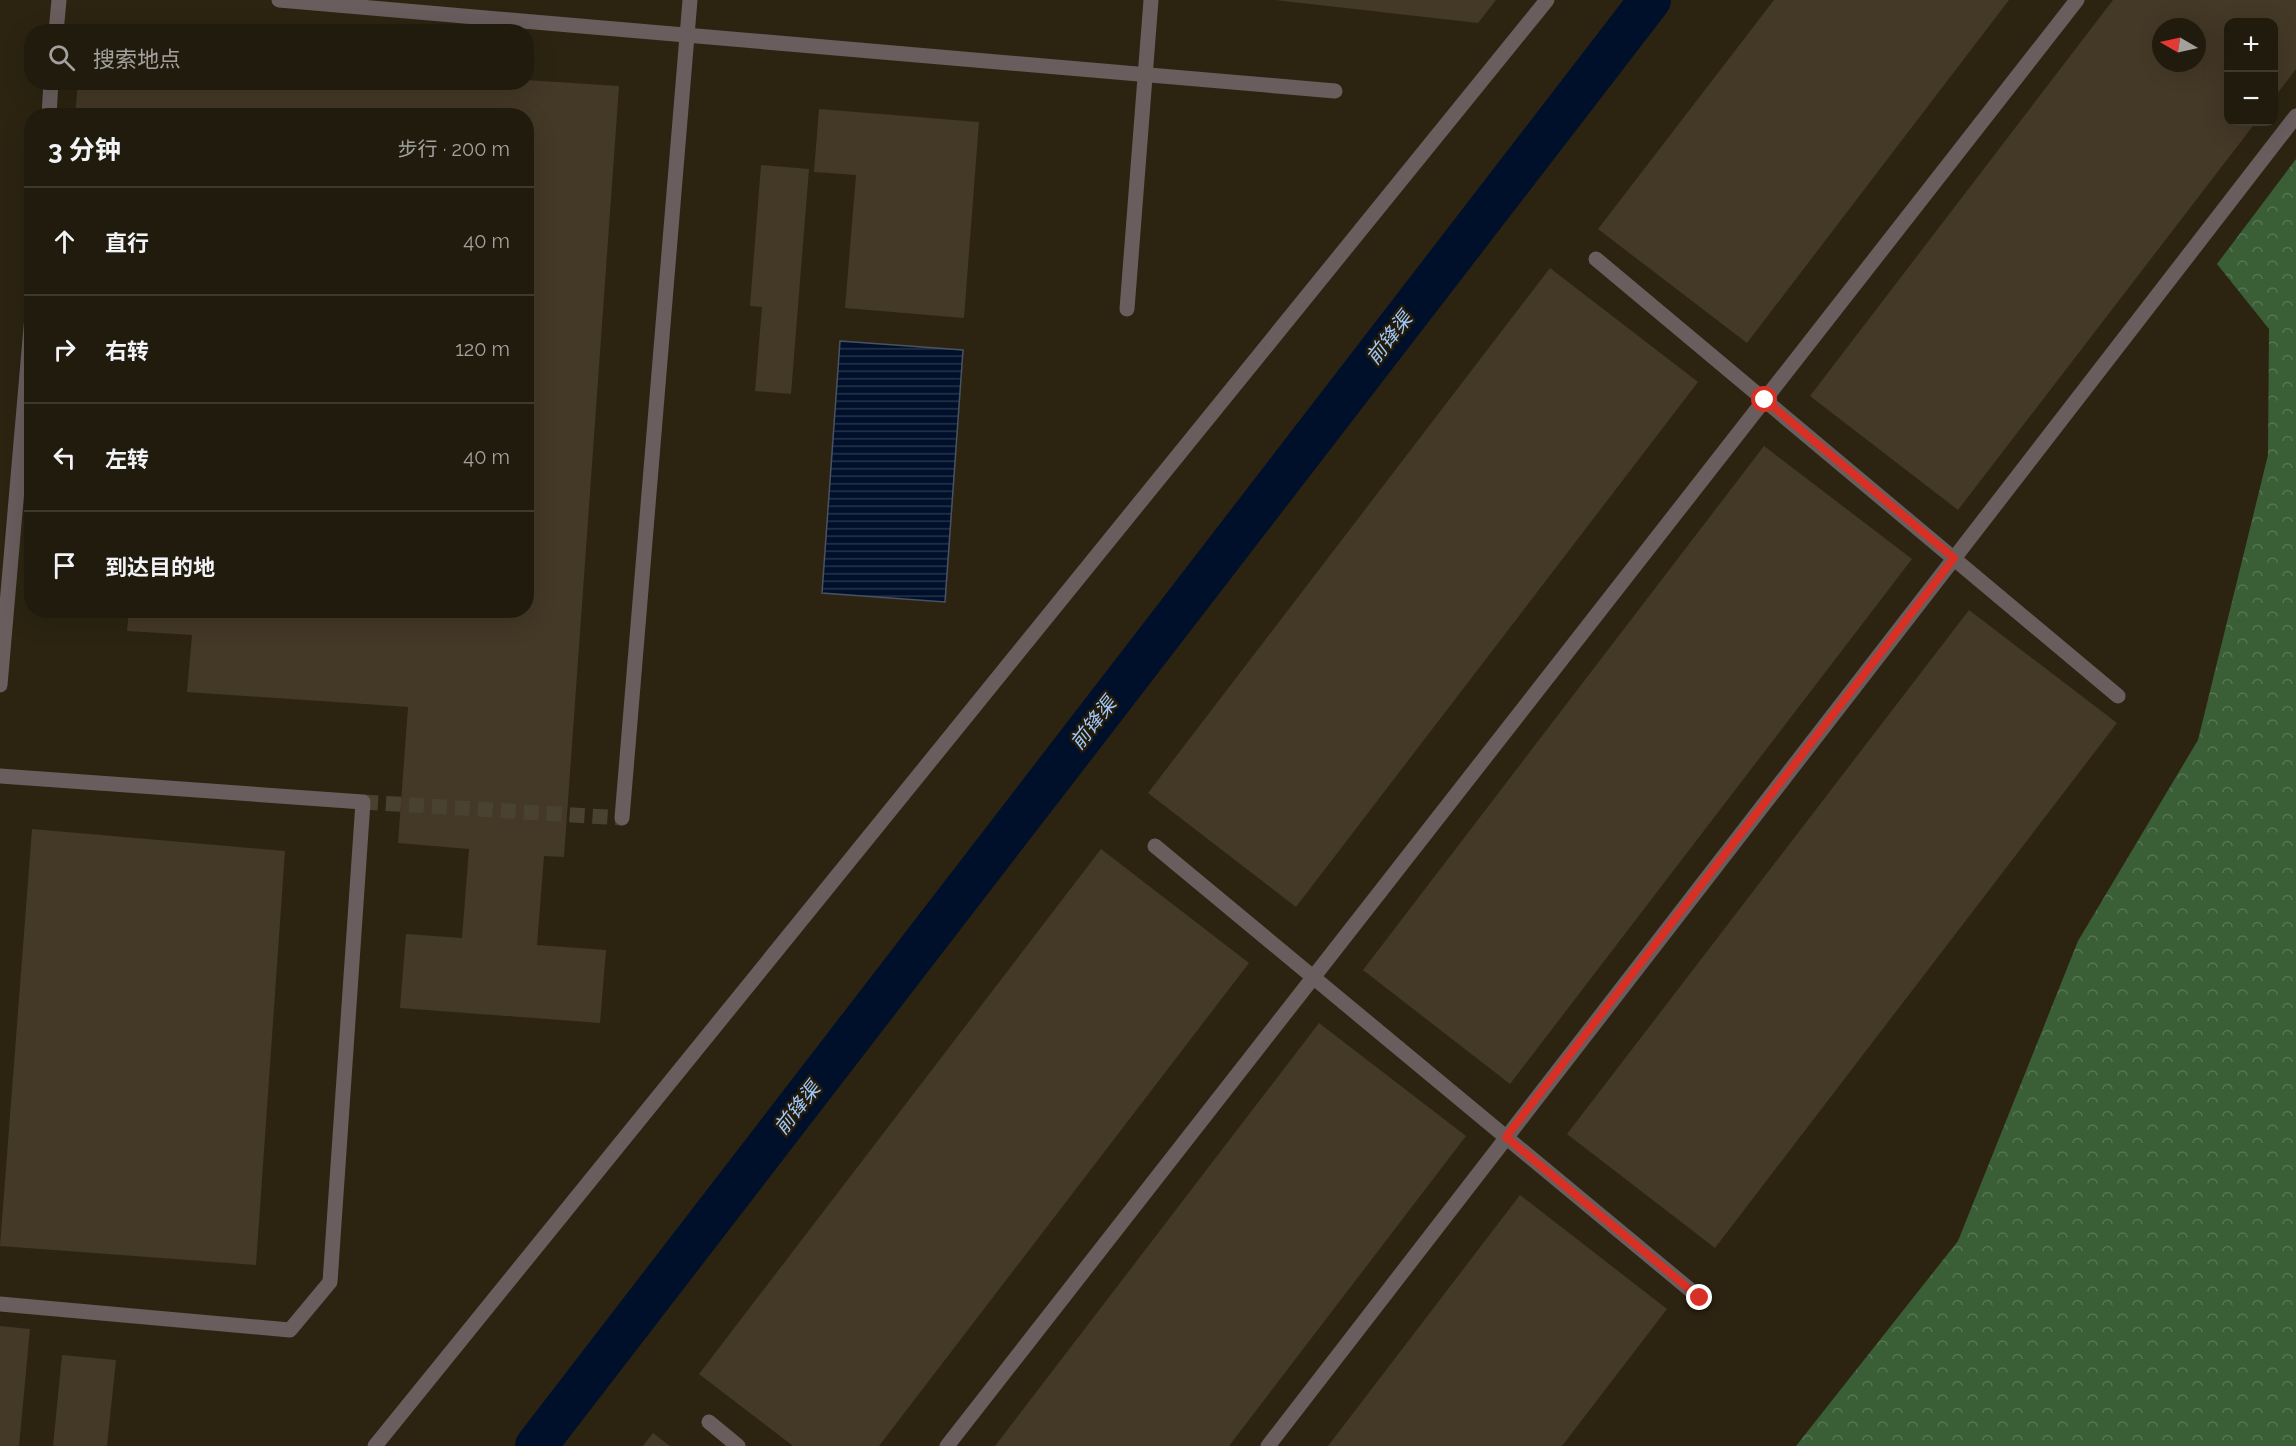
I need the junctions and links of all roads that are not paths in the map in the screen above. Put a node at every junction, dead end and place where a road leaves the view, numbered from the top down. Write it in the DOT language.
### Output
graph roads {
  1 [pos="58,0"];
  2 [pos="279,0"];
  3 [pos="690,0"];
  4 [pos="1151,0"];
  5 [pos="1547,0"];
  6 [pos="2078,0"];
  7 [pos="56,24"];
  8 [pos="687,36"];
  9 [pos="1145,76"];
  10 [pos="51,90"];
  11 [pos="1335,91"];
  12 [pos="49,108"];
  13 [pos="2296,116"];
  14 [pos="1596,259"];
  15 [pos="1127,309"];
  16 [pos="1765,400"];
  17 [pos="24,408"];
  18 [pos="1954,558"];
  19 [pos="0,685"];
  20 [pos="2118,696"];
  21 [pos="0,776"];
  22 [pos="622,818"];
  23 [pos="1155,846"];
  24 [pos="1313,978"];
  25 [pos="1506,1137"];
  26 [pos="1700,1298"];
  27 [pos="0,1304"];
  28 [pos="709,1422"];
  29 [pos="375,1446"];
  30 [pos="738,1446"];
  31 [pos="947,1446"];
  32 [pos="1268,1446"];
  1 -- 7 [label="street"];
  2 -- 8 [label="street"];
  3 -- 8 [label="street"];
  4 -- 9 [label="street"];
  5 -- 29 [label="street"];
  6 -- 16 [label="street"];
  8 -- 9 [label="street"];
  8 -- 22 [label="street"];
  9 -- 11 [label="street"];
  9 -- 15 [label="street"];
  10 -- 12 [label="street"];
  13 -- 18 [label="street"];
  14 -- 16 [label="street"];
  16 -- 18 [label="street"];
  16 -- 24 [label="street"];
  17 -- 19 [label="street"];
  18 -- 20 [label="street"];
  18 -- 25 [label="street"];
  21 -- 27 [label="street"];
  23 -- 24 [label="street"];
  24 -- 25 [label="street"];
  24 -- 31 [label="street"];
  25 -- 26 [label="street"];
  25 -- 32 [label="street"];
  28 -- 30 [label="street"];
}
